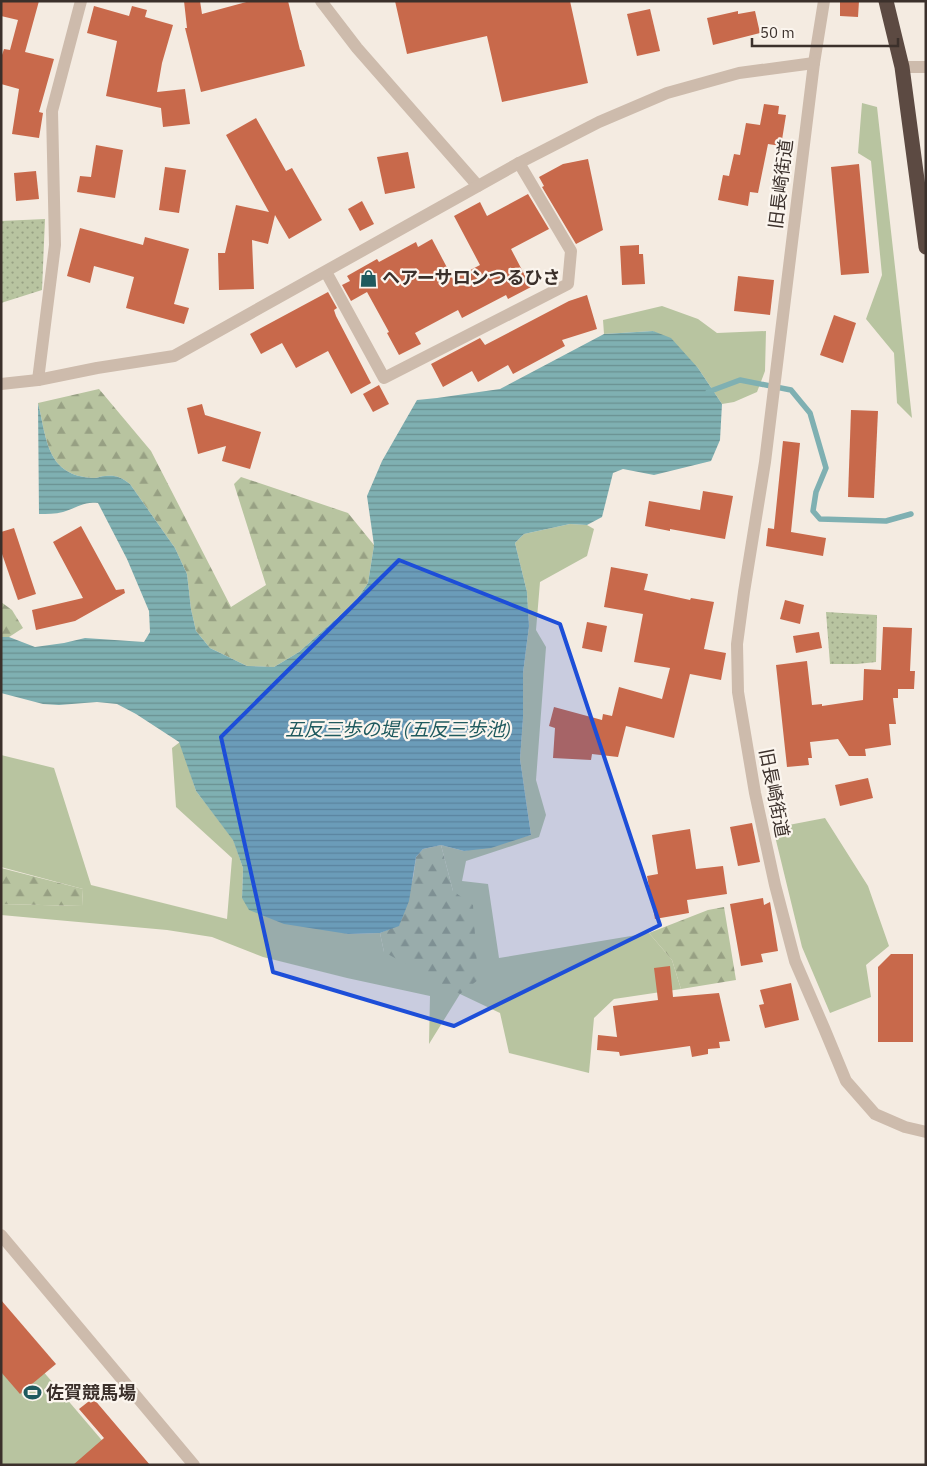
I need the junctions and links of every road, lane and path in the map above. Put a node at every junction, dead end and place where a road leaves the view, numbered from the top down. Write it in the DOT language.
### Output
graph roads {
  1 [pos="81,1"];
  2 [pos="321,1"];
  3 [pos="824,1"];
  4 [pos="886,1"];
  5 [pos="814,63"];
  6 [pos="902,67"];
  7 [pos="926,67"];
  8 [pos="519,163"];
  9 [pos="478,186"];
  10 [pos="926,247"];
  11 [pos="326,272"];
  12 [pos="38,380"];
  13 [pos="1,384"];
  14 [pos="926,1132"];
  15 [pos="1,1235"];
  16 [pos="194,1465"];
  1 -- 12 [label="street"];
  2 -- 9 [label="street"];
  3 -- 5 [label="street, 旧長崎街道"];
  4 -- 6 [label="highway"];
  5 -- 8 [label="street"];
  5 -- 14 [label="street, 旧長崎街道"];
  6 -- 7 [label="street"];
  6 -- 10 [label="highway"];
  8 -- 9 [label="street"];
  8 -- 11 [label="street"];
  9 -- 11 [label="street"];
  11 -- 12 [label="street"];
  12 -- 13 [label="street"];
  15 -- 16 [label="street"];
}
